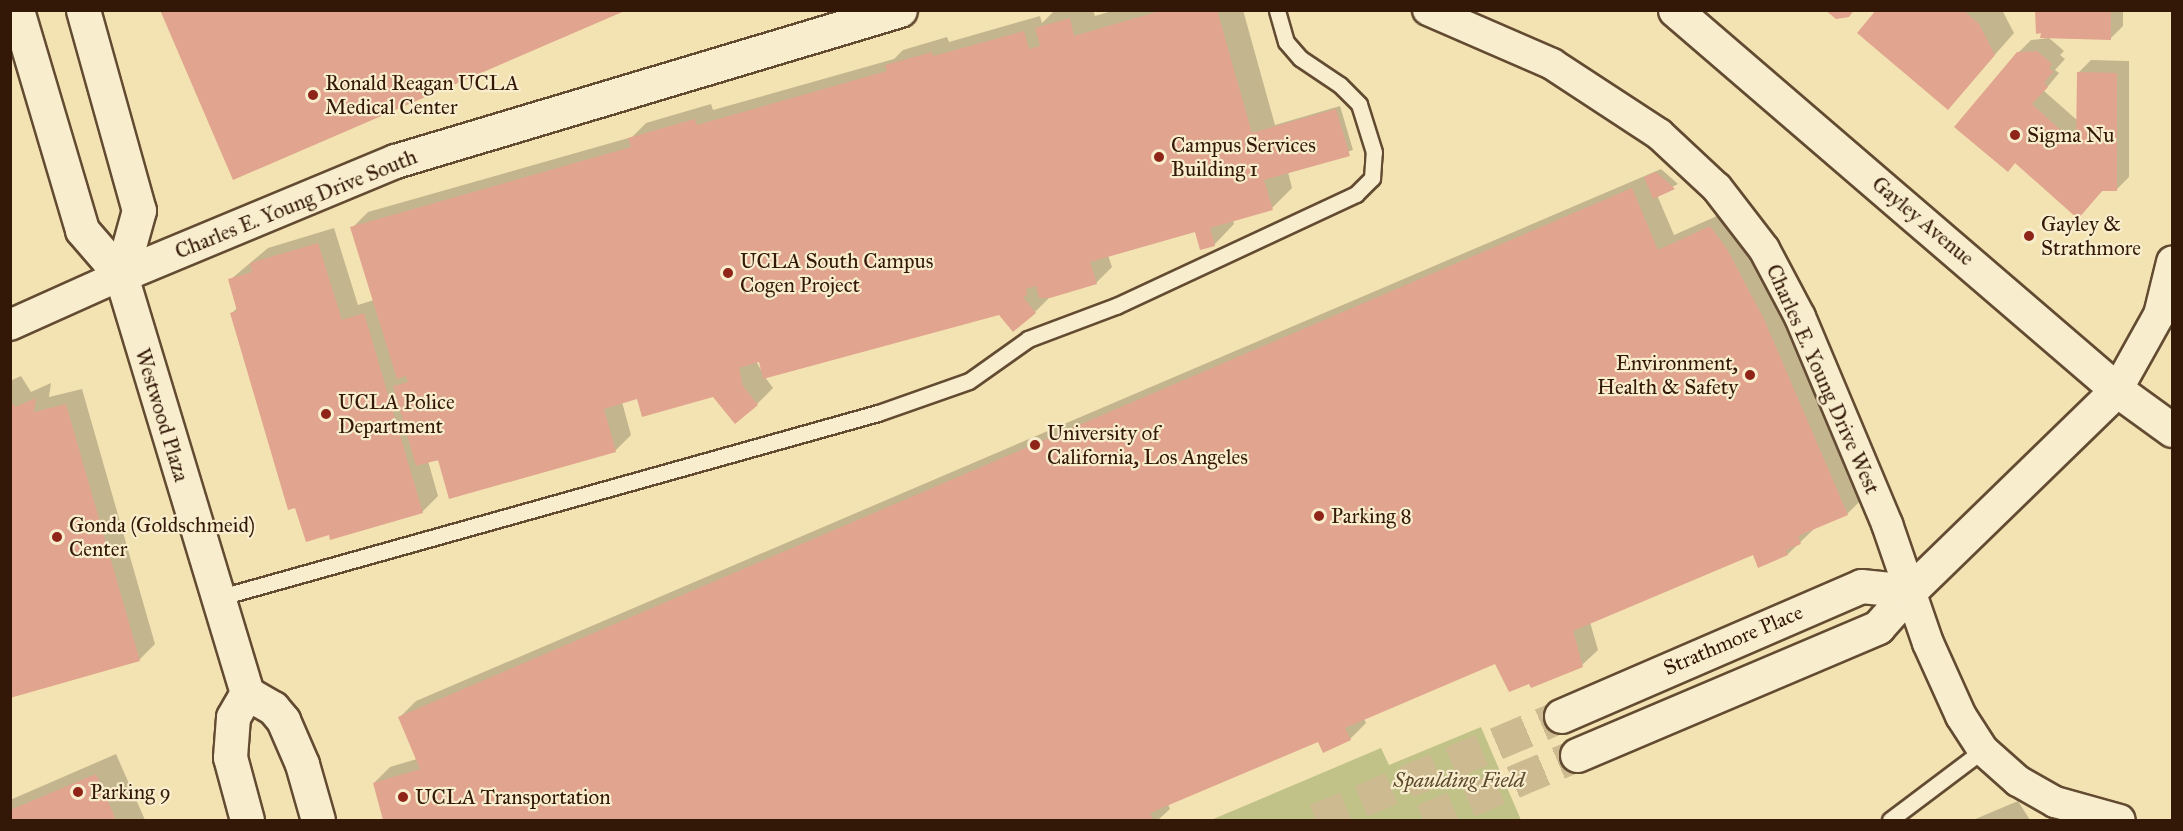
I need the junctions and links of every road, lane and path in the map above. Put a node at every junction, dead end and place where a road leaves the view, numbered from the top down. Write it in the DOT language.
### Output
graph roads {
  1 [pos="18,10"];
  2 [pos="83,10"];
  3 [pos="900,10"];
  4 [pos="1277,10"];
  5 [pos="1428,10"];
  6 [pos="1675,10"];
  7 [pos="2172,262"];
  8 [pos="121,275"];
  9 [pos="10,325"];
  10 [pos="2117,390"];
  11 [pos="2172,430"];
  12 [pos="1910,591"];
  13 [pos="218,598"];
  14 [pos="246,693"];
  15 [pos="1561,716"];
  16 [pos="1983,750"];
  17 [pos="1577,755"];
  18 [pos="247,820"];
  19 [pos="318,820"];
  20 [pos="1890,820"];
  21 [pos="2120,820"];
  1 -- 8 [label="street, Westwood Plaza"];
  2 -- 8 [label="street"];
  3 -- 8 [label="street, Charles E. Young Drive South"];
  4 -- 13 [label="lane"];
  5 -- 12 [label="street, Charles E. Young Drive West"];
  6 -- 10 [label="street, Gayley Avenue"];
  7 -- 10 [label="street"];
  8 -- 9 [label="street, Charles E. Young Drive South"];
  8 -- 13 [label="street, Westwood Plaza"];
  10 -- 11 [label="street, Gayley Avenue"];
  10 -- 12 [label="street"];
  12 -- 15 [label="street, Strathmore Place"];
  12 -- 16 [label="street, Charles E. Young Drive West"];
  12 -- 17 [label="street"];
  13 -- 14 [label="street, Westwood Plaza"];
  14 -- 18 [label="street"];
  14 -- 19 [label="street"];
  16 -- 20 [label="lane"];
  16 -- 21 [label="street, Charles E. Young Drive West"];
}
